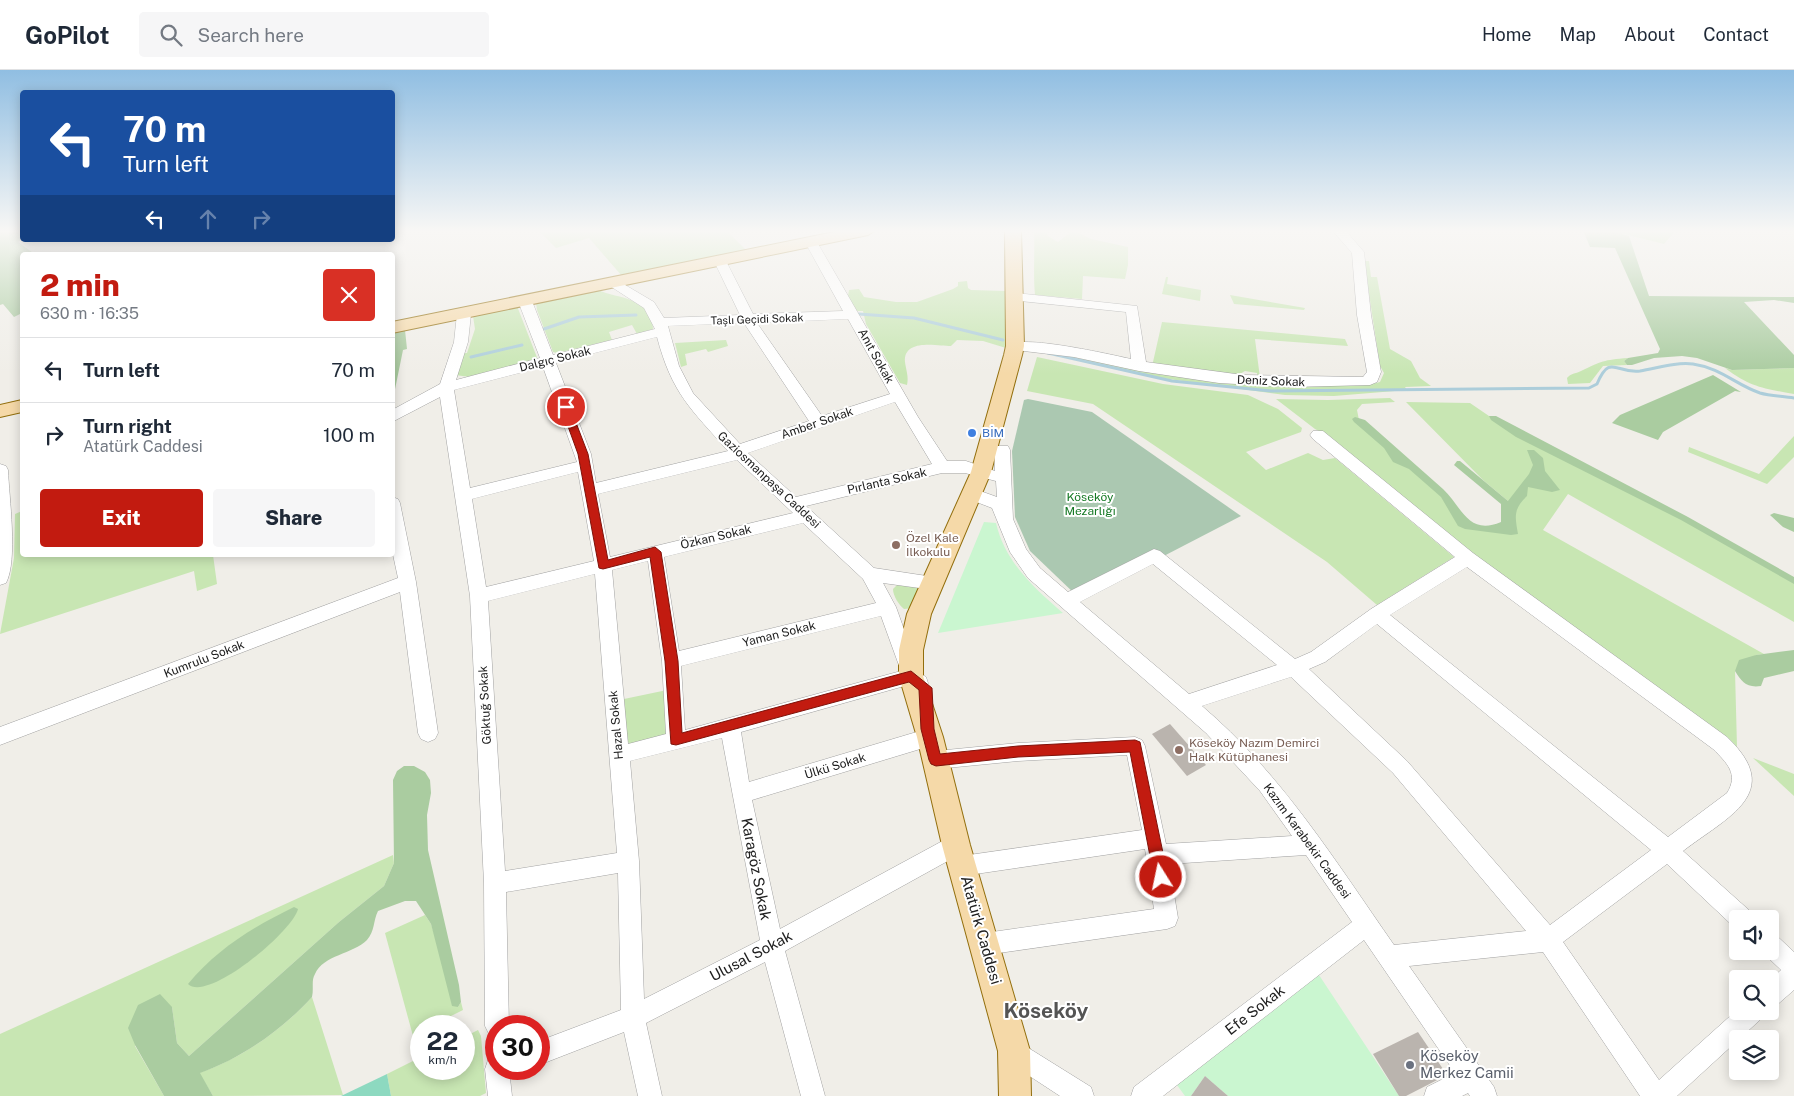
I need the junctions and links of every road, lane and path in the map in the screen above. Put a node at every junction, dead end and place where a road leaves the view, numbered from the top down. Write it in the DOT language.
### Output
graph roads {
  1 [pos="639,278"];
  2 [pos="728,278"];
  3 [pos="831,278"];
  4 [pos="1018,278"];
  5 [pos="1021,278"];
  6 [pos="1360,278"];
  7 [pos="615,283"];
  8 [pos="1020,298"];
  9 [pos="525,301"];
  10 [pos="464,314"];
  11 [pos="746,315"];
  12 [pos="853,316"];
  13 [pos="660,322"];
  14 [pos="395,327"];
  15 [pos="1021,346"];
  16 [pos="549,360"];
  17 [pos="1138,366"];
  18 [pos="446,386"];
  19 [pos="898,396"];
  20 [pos="20,406"];
  21 [pos="0,411"];
  22 [pos="395,414"];
  23 [pos="818,422"];
  24 [pos="1318,435"];
  25 [pos="1002,450"];
  26 [pos="738,452"];
  27 [pos="586,465"];
  28 [pos="942,467"];
  29 [pos="0,470"];
  30 [pos="988,474"];
  31 [pos="590,490"];
  32 [pos="464,495"];
  33 [pos="978,496"];
  34 [pos="794,503"];
  35 [pos="808,516"];
  36 [pos="395,519"];
  37 [pos="1006,522"];
  38 [pos="655,552"];
  39 [pos="1467,558"];
  40 [pos="603,565"];
  41 [pos="869,574"];
  42 [pos="0,578"];
  43 [pos="407,582"];
  44 [pos="934,583"];
  45 [pos="480,596"];
  46 [pos="1066,601"];
  47 [pos="887,607"];
  48 [pos="1377,614"];
  49 [pos="672,661"];
  50 [pos="1293,668"];
  51 [pos="918,682"];
  52 [pos="1187,703"];
  53 [pos="730,727"];
  54 [pos="428,733"];
  55 [pos="0,736"];
  56 [pos="676,740"];
  57 [pos="931,742"];
  58 [pos="619,755"];
  59 [pos="741,794"];
  60 [pos="1312,845"];
  61 [pos="1156,847"];
  62 [pos="1666,849"];
  63 [pos="959,855"];
  64 [pos="628,861"];
  65 [pos="495,883"];
  66 [pos="1732,910"];
  67 [pos="1367,924"];
  68 [pos="1548,940"];
  69 [pos="985,944"];
  70 [pos="772,946"];
  71 [pos="1779,953"];
  72 [pos="1389,957"];
  73 [pos="1794,967"];
  74 [pos="1794,974"];
  75 [pos="1779,988"];
  76 [pos="497,1015"];
  77 [pos="633,1017"];
  78 [pos="1743,1020"];
  79 [pos="550,1049"];
  80 [pos="1014,1052"];
  81 [pos="499,1080"];
  82 [pos="1478,1087"];
  83 [pos="500,1096"];
  84 [pos="650,1096"];
  85 [pos="813,1096"];
  86 [pos="1015,1096"];
  87 [pos="1082,1096"];
  88 [pos="1143,1096"];
  89 [pos="1436,1096"];
  90 [pos="1657,1096"];
  1 -- 7 [label="main road"];
  2 -- 11 [label="street"];
  3 -- 12 [label="street, Anıt Sokak"];
  4 -- 8 [label="main road, Atatürk Caddesi"];
  5 -- 8 [label="main road, Atatürk Caddesi"];
  6 -- 17 [label="street, Deniz Sokak"];
  7 -- 9 [label="main road"];
  7 -- 13 [label="street"];
  8 -- 15 [label="main road, Atatürk Caddesi"];
  8 -- 17 [label="street"];
  9 -- 10 [label="main road"];
  9 -- 16 [label="street, Hazal Sokak"];
  10 -- 14 [label="main road"];
  10 -- 18 [label="street"];
  11 -- 12 [label="street, Taşlı Geçidi Sokak"];
  11 -- 13 [label="street, Taşlı Geçidi Sokak"];
  11 -- 23 [label="street"];
  12 -- 19 [label="street, Anıt Sokak"];
  13 -- 16 [label="street, Dalgıç Sokak"];
  13 -- 26 [label="street, Gaziosmanpaşa Caddesi"];
  15 -- 17 [label="street, Deniz Sokak"];
  15 -- 25 [label="main road, Atatürk Caddesi"];
  15 -- 30 [label="main road, Atatürk Caddesi"];
  16 -- 18 [label="street, Dalgıç Sokak"];
  16 -- 27 [label="street, Hazal Sokak"];
  18 -- 22 [label="street, Dalgıç Sokak"];
  18 -- 32 [label="street, Göktuğ Sokak"];
  19 -- 23 [label="street, Amber Sokak"];
  19 -- 28 [label="street, Anıt Sokak"];
  20 -- 21 [label="main road"];
  23 -- 26 [label="street, Amber Sokak"];
  24 -- 39 [label="street"];
  25 -- 30 [label="main road, Atatürk Caddesi"];
  25 -- 37 [label="street"];
  26 -- 31 [label="street, Amber Sokak"];
  26 -- 34 [label="street, Gaziosmanpaşa Caddesi"];
  27 -- 31 [label="street, Hazal Sokak"];
  27 -- 32 [label="street"];
  28 -- 30 [label="street, Pırlanta Sokak"];
  28 -- 34 [label="street, Pırlanta Sokak"];
  29 -- 42 [label="street"];
  30 -- 33 [label="main road, Atatürk Caddesi"];
  31 -- 40 [label="street, Hazal Sokak"];
  32 -- 45 [label="street, Göktuğ Sokak"];
  33 -- 37 [label="street, Kazım Karabekir Caddesi"];
  33 -- 44 [label="main road, Atatürk Caddesi"];
  33 -- 51 [label="main road, Atatürk Caddesi"];
  34 -- 35 [label="street, Gaziosmanpaşa Caddesi"];
  35 -- 38 [label="street, Özkan Sokak"];
  35 -- 41 [label="street, Gaziosmanpaşa Caddesi"];
  36 -- 43 [label="street"];
  37 -- 46 [label="street, Kazım Karabekir Caddesi"];
  38 -- 40 [label="street, Özkan Sokak"];
  38 -- 49 [label="street"];
  39 -- 48 [label="street"];
  39 -- 62 [label="street"];
  40 -- 45 [label="street, Özkan Sokak"];
  40 -- 58 [label="street, Hazal Sokak"];
  41 -- 44 [label="street"];
  41 -- 47 [label="street, Gaziosmanpaşa Caddesi"];
  43 -- 54 [label="street"];
  43 -- 55 [label="street, Kumrulu Sokak"];
  44 -- 51 [label="main road, Atatürk Caddesi"];
  45 -- 65 [label="street, Göktuğ Sokak"];
  46 -- 50 [label="street"];
  46 -- 52 [label="street, Kazım Karabekir Caddesi"];
  47 -- 49 [label="street, Yaman Sokak"];
  47 -- 51 [label="street, Gaziosmanpaşa Caddesi"];
  48 -- 50 [label="street"];
  48 -- 62 [label="street"];
  49 -- 56 [label="street"];
  50 -- 52 [label="street"];
  50 -- 68 [label="street"];
  51 -- 53 [label="street"];
  51 -- 57 [label="main road, Atatürk Caddesi"];
  52 -- 60 [label="street, Kazım Karabekir Caddesi"];
  53 -- 56 [label="street"];
  53 -- 59 [label="street, Karagöz Sokak"];
  56 -- 58 [label="street"];
  57 -- 59 [label="street, Ülkü Sokak"];
  57 -- 61 [label="street, Ülkü Sokak"];
  57 -- 63 [label="main road, Atatürk Caddesi"];
  58 -- 64 [label="street, Hazal Sokak"];
  59 -- 70 [label="street, Karagöz Sokak"];
  60 -- 61 [label="street"];
  60 -- 67 [label="street, Kazım Karabekir Caddesi"];
  61 -- 63 [label="street"];
  61 -- 69 [label="street"];
  62 -- 66 [label="street"];
  62 -- 68 [label="street"];
  63 -- 69 [label="main road, Atatürk Caddesi"];
  63 -- 70 [label="street, Ulusal Sokak"];
  64 -- 65 [label="street"];
  64 -- 77 [label="street, Hazal Sokak"];
  65 -- 76 [label="street, Göktuğ Sokak"];
  67 -- 72 [label="street, Kazım Karabekir Caddesi"];
  67 -- 88 [label="street, Efe Sokak"];
  68 -- 72 [label="street"];
  68 -- 90 [label="street"];
  69 -- 80 [label="main road, Atatürk Caddesi"];
  70 -- 77 [label="street, Ulusal Sokak"];
  70 -- 85 [label="street, Karagöz Sokak"];
  71 -- 73 [label="street"];
  72 -- 82 [label="street, Kazım Karabekir Caddesi"];
  74 -- 75 [label="street"];
  77 -- 79 [label="street, Ulusal Sokak"];
  77 -- 84 [label="street, Hazal Sokak"];
  78 -- 90 [label="street"];
  80 -- 86 [label="main road, Atatürk Caddesi"];
  80 -- 87 [label="street"];
  81 -- 83 [label="street"];
  82 -- 89 [label="street"];
}
